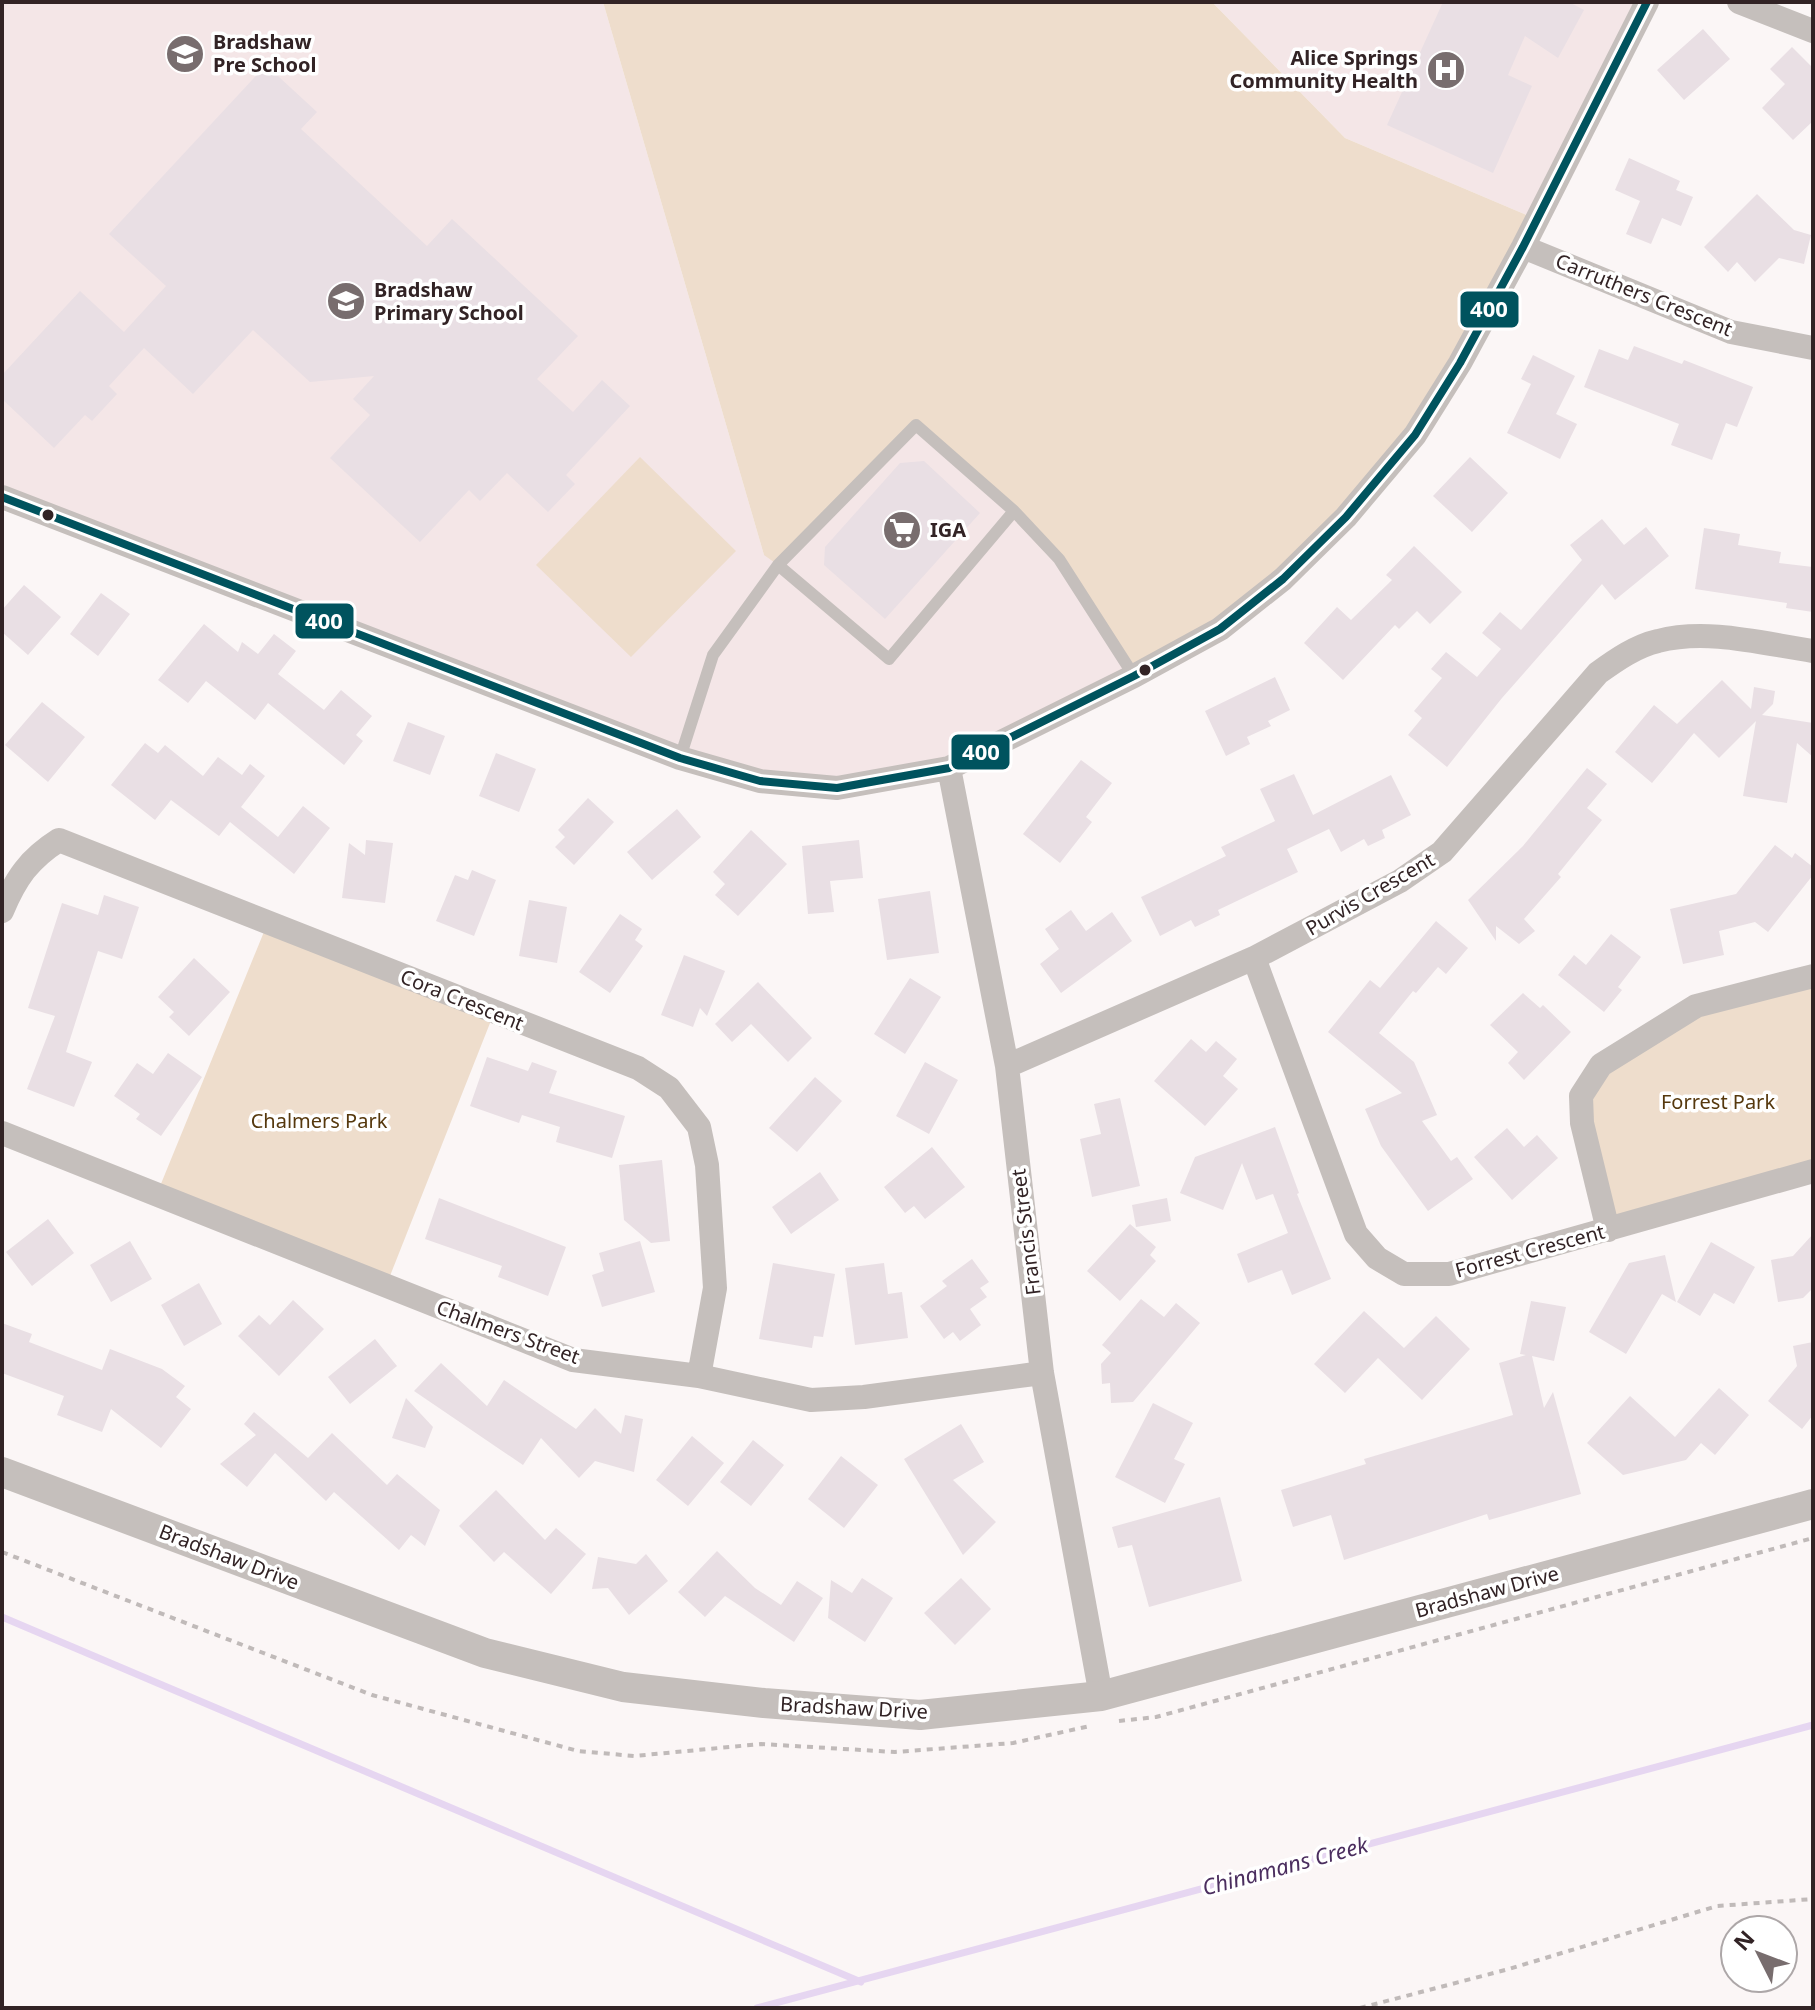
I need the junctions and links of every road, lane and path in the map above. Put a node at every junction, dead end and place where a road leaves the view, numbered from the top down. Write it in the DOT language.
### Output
graph roads {
  1 [pos="1647,2"];
  2 [pos="1739,2"];
  3 [pos="1813,31"];
  4 [pos="1523,247"];
  5 [pos="1813,348"];
  6 [pos="2,497"];
  7 [pos="1014,511"];
  8 [pos="778,565"];
  9 [pos="1813,651"];
  10 [pos="1134,676"];
  11 [pos="680,758"];
  12 [pos="949,768"];
  13 [pos="2,911"];
  14 [pos="1254,958"];
  15 [pos="1813,976"];
  16 [pos="1007,1066"];
  17 [pos="2,1133"];
  18 [pos="1813,1171"];
  19 [pos="1608,1230"];
  20 [pos="1042,1373"];
  21 [pos="699,1376"];
  22 [pos="2,1472"];
  23 [pos="1813,1504"];
  24 [pos="1813,1538"];
  25 [pos="2,1552"];
  26 [pos="1101,1696"];
  27 [pos="1118,1721"];
  28 [pos="1089,1726"];
  29 [pos="1813,1899"];
  30 [pos="1360,2008"];
  1 -- 4 [label="street"];
  2 -- 3 [label="street"];
  4 -- 5 [label="street, Carruthers Crescent"];
  4 -- 10 [label="street"];
  6 -- 11 [label="street"];
  7 -- 8 [label="lane"];
  7 -- 8 [label="lane"];
  7 -- 10 [label="lane"];
  8 -- 11 [label="lane"];
  9 -- 14 [label="street, Purvis Crescent"];
  10 -- 12 [label="street"];
  11 -- 12 [label="street"];
  12 -- 16 [label="street, Francis Street"];
  13 -- 21 [label="street, Cora Crescent"];
  14 -- 16 [label="street, Purvis Crescent"];
  14 -- 19 [label="street, Forrest Crescent"];
  15 -- 19 [label="street"];
  16 -- 20 [label="street, Francis Street"];
  17 -- 21 [label="street, Chalmers Street"];
  18 -- 19 [label="street, Forrest Crescent"];
  20 -- 21 [label="street, Chalmers Street"];
  20 -- 26 [label="street, Francis Street"];
  22 -- 26 [label="street, Bradshaw Drive"];
  23 -- 26 [label="street, Bradshaw Drive"];
  24 -- 27 [label="path"];
  25 -- 28 [label="path"];
  29 -- 30 [label="path"];
}
